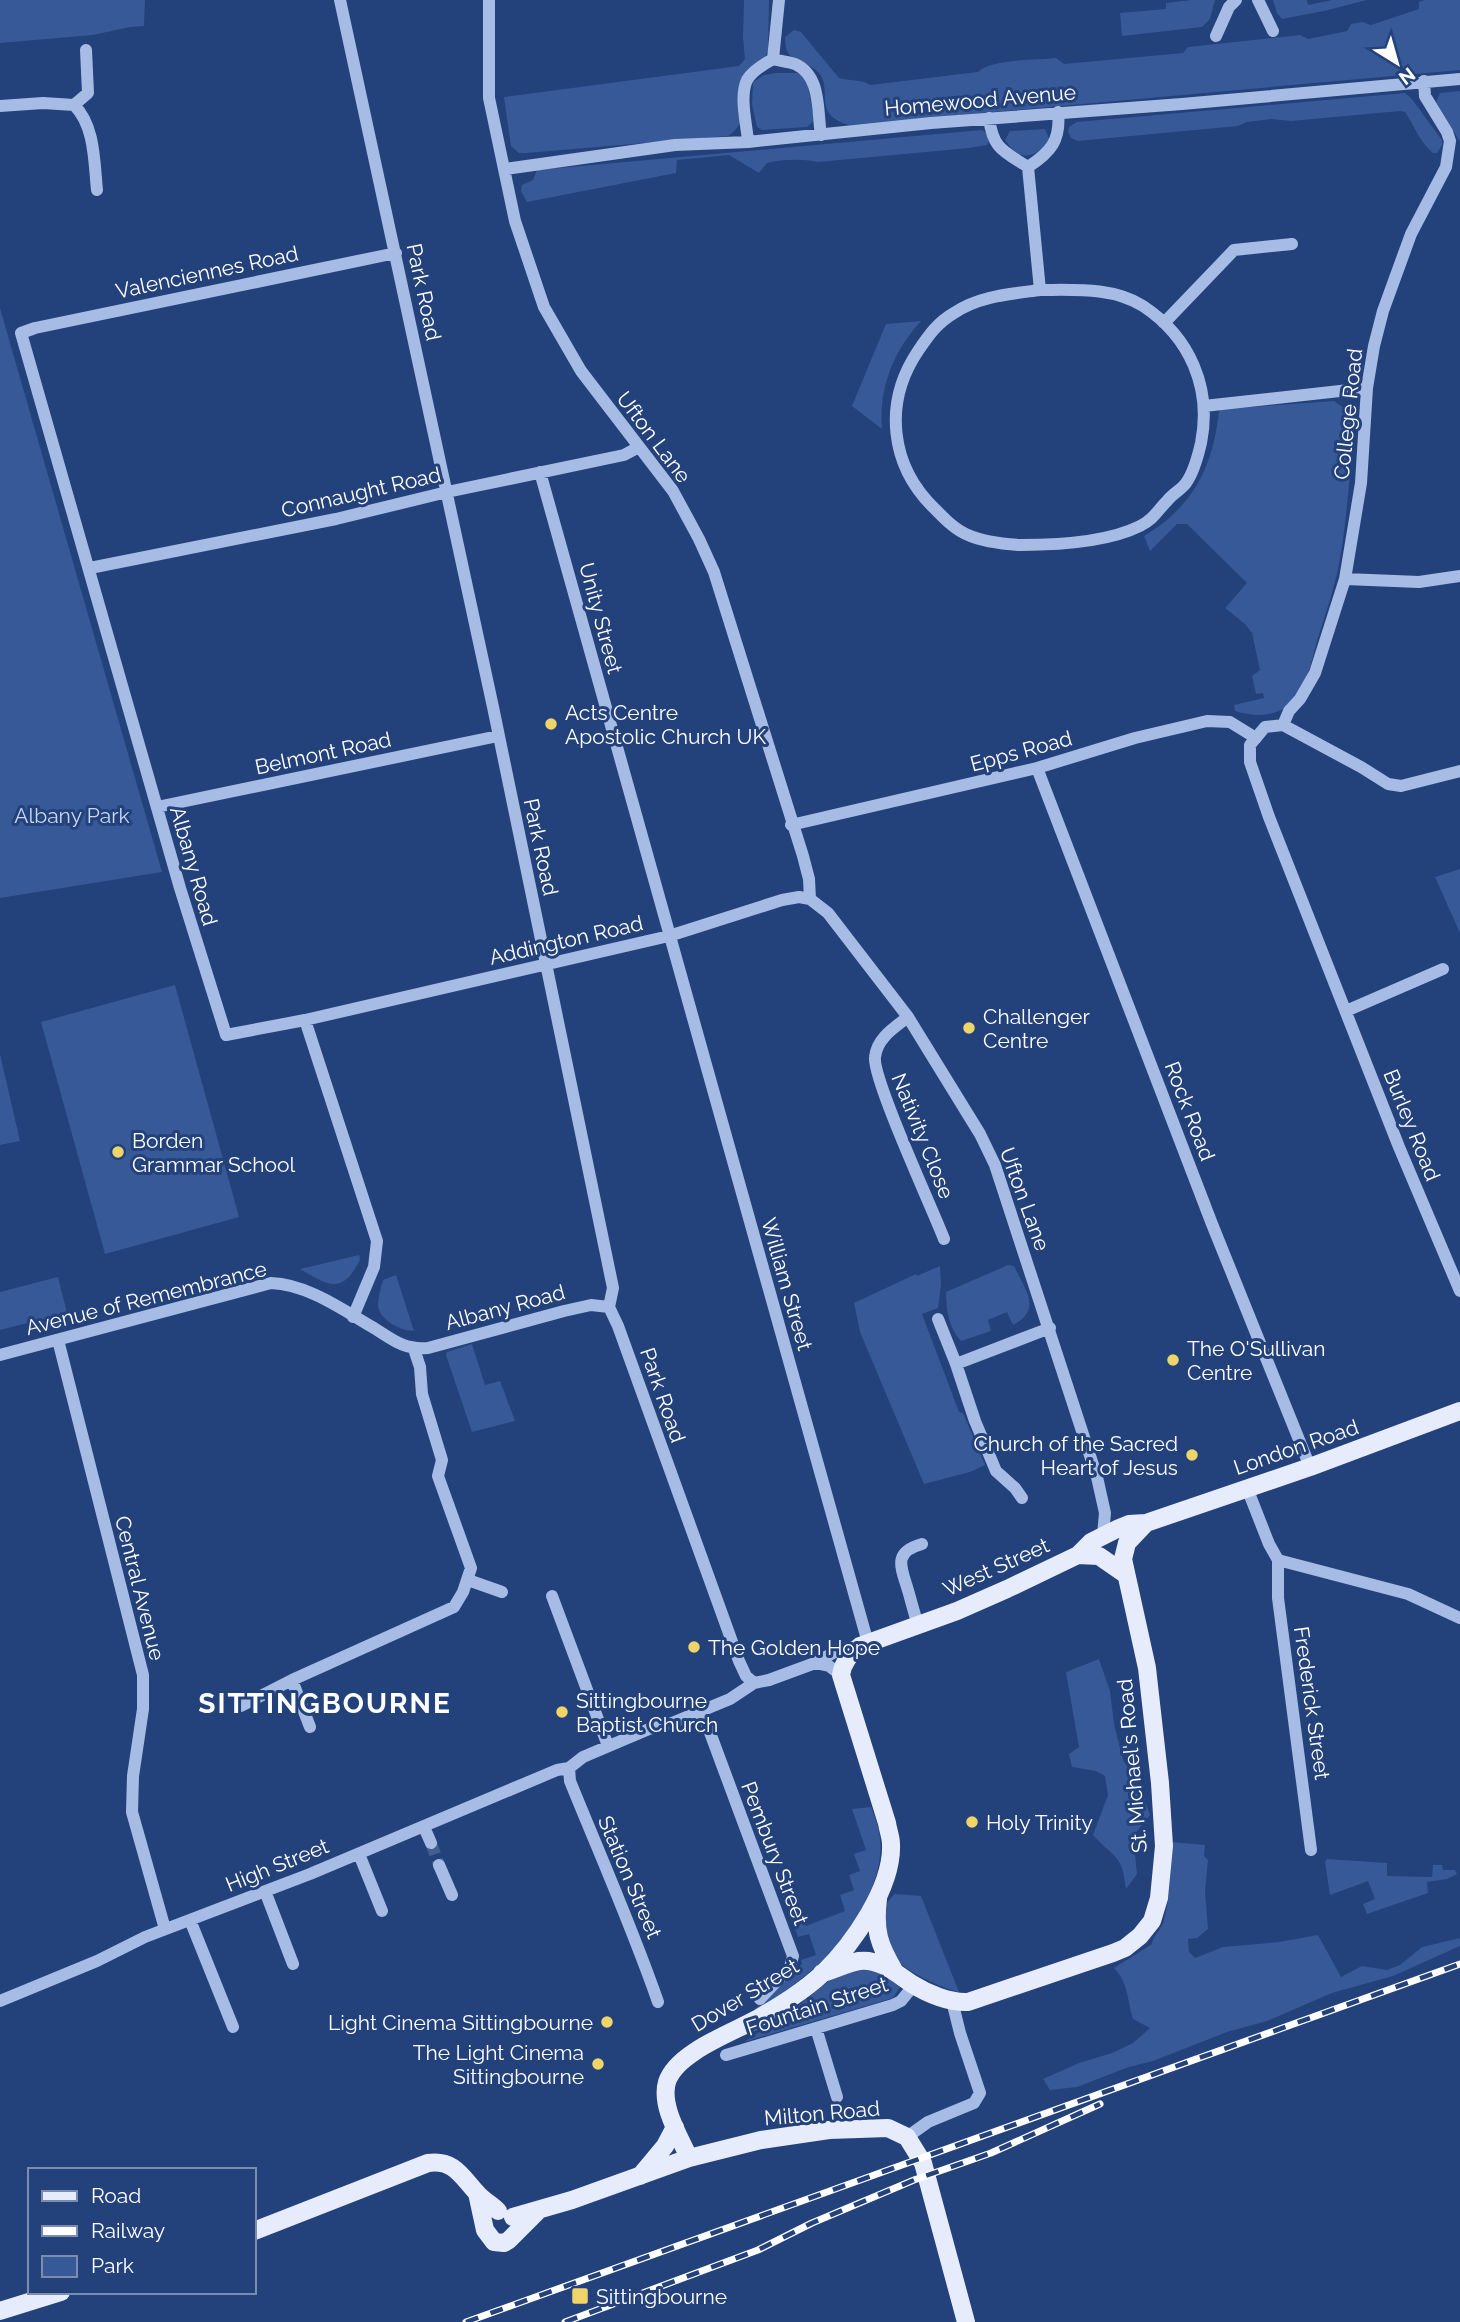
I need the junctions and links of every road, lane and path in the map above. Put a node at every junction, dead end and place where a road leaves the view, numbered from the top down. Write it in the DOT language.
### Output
graph roads {
  1 [pos="340,0"];
  2 [pos="489,0"];
  3 [pos="779,0"];
  4 [pos="1236,0"];
  5 [pos="1258,0"];
  6 [pos="1273,31"];
  7 [pos="1216,36"];
  8 [pos="86,50"];
  9 [pos="773,59"];
  10 [pos="1460,79"];
  11 [pos="1424,81"];
  12 [pos="74,104"];
  13 [pos="0,106"];
  14 [pos="1058,112"];
  15 [pos="989,118"];
  16 [pos="821,135"];
  17 [pos="748,142"];
  18 [pos="1028,167"];
  19 [pos="1446,167"];
  20 [pos="505,169"];
  21 [pos="1460,169"];
  22 [pos="97,190"];
  23 [pos="1292,244"];
  24 [pos="396,253"];
  25 [pos="1040,290"];
  26 [pos="1164,323"];
  27 [pos="26,330"];
  28 [pos="1367,388"];
  29 [pos="1204,407"];
  30 [pos="639,447"];
  31 [pos="540,472"];
  32 [pos="447,492"];
  33 [pos="90,568"];
  34 [pos="1460,576"];
  35 [pos="1345,579"];
  36 [pos="1283,725"];
  37 [pos="498,736"];
  38 [pos="1256,738"];
  39 [pos="1037,768"];
  40 [pos="1460,771"];
  41 [pos="157,807"];
  42 [pos="792,825"];
  43 [pos="810,899"];
  44 [pos="669,936"];
  45 [pos="546,963"];
  46 [pos="1443,970"];
  47 [pos="1346,1011"];
  48 [pos="908,1017"];
  49 [pos="305,1020"];
  50 [pos="944,1239"];
  51 [pos="1460,1291"];
  52 [pos="609,1307"];
  53 [pos="353,1317"];
  54 [pos="938,1319"];
  55 [pos="1050,1328"];
  56 [pos="58,1339"];
  57 [pos="414,1349"];
  58 [pos="0,1355"];
  59 [pos="956,1364"];
  60 [pos="1460,1411"];
  61 [pos="1310,1467"];
  62 [pos="1247,1488"];
  63 [pos="1021,1498"];
  64 [pos="1146,1523"];
  65 [pos="1103,1535"];
  66 [pos="922,1544"];
  67 [pos="1078,1555"];
  68 [pos="1278,1560"];
  69 [pos="1125,1574"];
  70 [pos="467,1580"];
  71 [pos="502,1592"];
  72 [pos="552,1596"];
  73 [pos="1460,1618"];
  74 [pos="918,1625"];
  75 [pos="864,1645"];
  76 [pos="816,1662"];
  77 [pos="841,1675"];
  78 [pos="292,1680"];
  79 [pos="754,1683"];
  80 [pos="241,1706"];
  81 [pos="702,1711"];
  82 [pos="310,1727"];
  83 [pos="608,1746"];
  84 [pos="569,1768"];
  85 [pos="424,1827"];
  86 [pos="430,1843"];
  87 [pos="1311,1850"];
  88 [pos="359,1854"];
  89 [pos="439,1865"];
  90 [pos="265,1891"];
  91 [pos="879,1894"];
  92 [pos="452,1895"];
  93 [pos="382,1911"];
  94 [pos="190,1920"];
  95 [pos="165,1929"];
  96 [pos="293,1964"];
  97 [pos="895,1972"];
  98 [pos="822,1973"];
  99 [pos="914,1985"];
  100 [pos="760,2000"];
  101 [pos="0,2001"];
  102 [pos="659,2001"];
  103 [pos="952,2001"];
  104 [pos="233,2027"];
  105 [pos="816,2028"];
  106 [pos="726,2055"];
  107 [pos="837,2097"];
  108 [pos="675,2127"];
  109 [pos="907,2137"];
  110 [pos="688,2158"];
  111 [pos="640,2176"];
  112 [pos="477,2193"];
  113 [pos="537,2212"];
  114 [pos="505,2214"];
  115 [pos="484,2225"];
  116 [pos="256,2230"];
  117 [pos="513,2237"];
  118 [pos="55,2294"];
  119 [pos="0,2311"];
  120 [pos="962,2316"];
  1 -- 24 [label="street, Park Road"];
  2 -- 20 [label="street, Ufton Lane"];
  3 -- 9 [label="street"];
  4 -- 7 [label="street"];
  5 -- 6 [label="street"];
  8 -- 12 [label="street"];
  9 -- 16 [label="street"];
  9 -- 17 [label="street"];
  10 -- 11 [label="street, Homewood Avenue"];
  11 -- 14 [label="street, Homewood Avenue"];
  11 -- 19 [label="street, College Road"];
  12 -- 13 [label="street"];
  12 -- 22 [label="street"];
  14 -- 15 [label="street, Homewood Avenue"];
  14 -- 18 [label="street"];
  15 -- 16 [label="street, Homewood Avenue"];
  15 -- 18 [label="street"];
  16 -- 17 [label="street, Homewood Avenue"];
  17 -- 20 [label="street, Homewood Avenue"];
  18 -- 25 [label="street"];
  19 -- 21 [label="street"];
  19 -- 28 [label="street, College Road"];
  20 -- 30 [label="street, Ufton Lane"];
  23 -- 26 [label="street"];
  24 -- 27 [label="street, Valenciennes Road"];
  24 -- 32 [label="street, Park Road"];
  25 -- 26 [label="street"];
  25 -- 29 [label="street"];
  26 -- 29 [label="street"];
  27 -- 33 [label="street, Albany Road"];
  28 -- 29 [label="street"];
  28 -- 35 [label="street, College Road"];
  30 -- 31 [label="street, Connaught Road"];
  30 -- 42 [label="street, Ufton Lane"];
  31 -- 32 [label="street, Connaught Road"];
  31 -- 44 [label="street, Unity Street"];
  32 -- 33 [label="street, Connaught Road"];
  32 -- 37 [label="street, Park Road"];
  33 -- 41 [label="street, Albany Road"];
  34 -- 35 [label="street"];
  35 -- 36 [label="street, College Road"];
  36 -- 38 [label="street"];
  36 -- 40 [label="street"];
  37 -- 41 [label="street, Belmont Road"];
  37 -- 45 [label="street, Park Road"];
  38 -- 39 [label="street, Epps Road"];
  38 -- 47 [label="street, Burley Road"];
  39 -- 42 [label="street, Epps Road"];
  39 -- 61 [label="street, Rock Road"];
  41 -- 49 [label="street, Albany Road"];
  42 -- 43 [label="street, Ufton Lane"];
  43 -- 44 [label="street, Addington Road"];
  43 -- 48 [label="street, Ufton Lane"];
  44 -- 45 [label="street, Addington Road"];
  44 -- 75 [label="street, William Street"];
  45 -- 49 [label="street, Addington Road"];
  45 -- 52 [label="street, Park Road"];
  46 -- 47 [label="street"];
  47 -- 51 [label="street, Burley Road"];
  48 -- 50 [label="street, Nativity Close"];
  48 -- 55 [label="street, Ufton Lane"];
  49 -- 53 [label="street"];
  52 -- 57 [label="street, Albany Road"];
  52 -- 79 [label="street, Park Road"];
  53 -- 56 [label="street, Avenue of Remembrance"];
  53 -- 57 [label="street, Avenue of Remembrance"];
  54 -- 59 [label="street"];
  55 -- 59 [label="street"];
  55 -- 65 [label="street, Ufton Lane"];
  56 -- 58 [label="street, Avenue of Remembrance"];
  56 -- 95 [label="street, Central Avenue"];
  57 -- 70 [label="street"];
  59 -- 63 [label="street"];
  60 -- 61 [label="main road, London Road"];
  61 -- 62 [label="main road, London Road"];
  62 -- 64 [label="main road, London Road"];
  62 -- 68 [label="street"];
  64 -- 65 [label="main road, West Street"];
  64 -- 69 [label="main road, St. Michael's Road"];
  65 -- 67 [label="main road, West Street"];
  66 -- 74 [label="street"];
  67 -- 69 [label="main road"];
  67 -- 74 [label="main road, West Street"];
  68 -- 73 [label="street"];
  68 -- 87 [label="street, Frederick Street"];
  69 -- 103 [label="main road, St. Michael's Road"];
  70 -- 71 [label="street"];
  70 -- 78 [label="street"];
  72 -- 83 [label="street"];
  74 -- 75 [label="main road, West Street"];
  75 -- 76 [label="street, West Street"];
  75 -- 77 [label="main road"];
  76 -- 77 [label="street"];
  76 -- 79 [label="street, West Street"];
  77 -- 91 [label="main road, Dover Street"];
  78 -- 80 [label="street"];
  78 -- 82 [label="street"];
  79 -- 81 [label="street, West Street"];
  81 -- 83 [label="street, West Street"];
  81 -- 100 [label="street, Pembury Street"];
  83 -- 84 [label="street, West Street"];
  84 -- 85 [label="street, High Street"];
  84 -- 102 [label="street, Station Street"];
  85 -- 86 [label="street"];
  85 -- 88 [label="street, High Street"];
  88 -- 90 [label="street, High Street"];
  88 -- 93 [label="street"];
  89 -- 92 [label="street"];
  90 -- 94 [label="street, High Street"];
  90 -- 96 [label="street"];
  91 -- 97 [label="main road, St. Michael's Road"];
  91 -- 98 [label="main road, Dover Street"];
  94 -- 95 [label="street, High Street"];
  94 -- 104 [label="street"];
  95 -- 101 [label="street, High Street"];
  97 -- 98 [label="main road, St. Michael's Road"];
  97 -- 99 [label="main road, St. Michael's Road"];
  98 -- 108 [label="main road, Dover Street"];
  99 -- 103 [label="main road, St. Michael's Road"];
  99 -- 105 [label="street, Fountain Street"];
  103 -- 109 [label="street"];
  105 -- 106 [label="street, Fountain Street"];
  105 -- 107 [label="street"];
  108 -- 110 [label="main road, Dover Street"];
  108 -- 111 [label="main road"];
  109 -- 110 [label="main road, Milton Road"];
  109 -- 120 [label="main road, Milton Road"];
  110 -- 111 [label="main road"];
  111 -- 113 [label="main road"];
  112 -- 114 [label="main road"];
  112 -- 115 [label="main road"];
  112 -- 116 [label="main road"];
  113 -- 114 [label="main road"];
  113 -- 117 [label="main road"];
  114 -- 115 [label="main road"];
  114 -- 117 [label="main road"];
  115 -- 117 [label="main road"];
  118 -- 119 [label="main road"];
}
